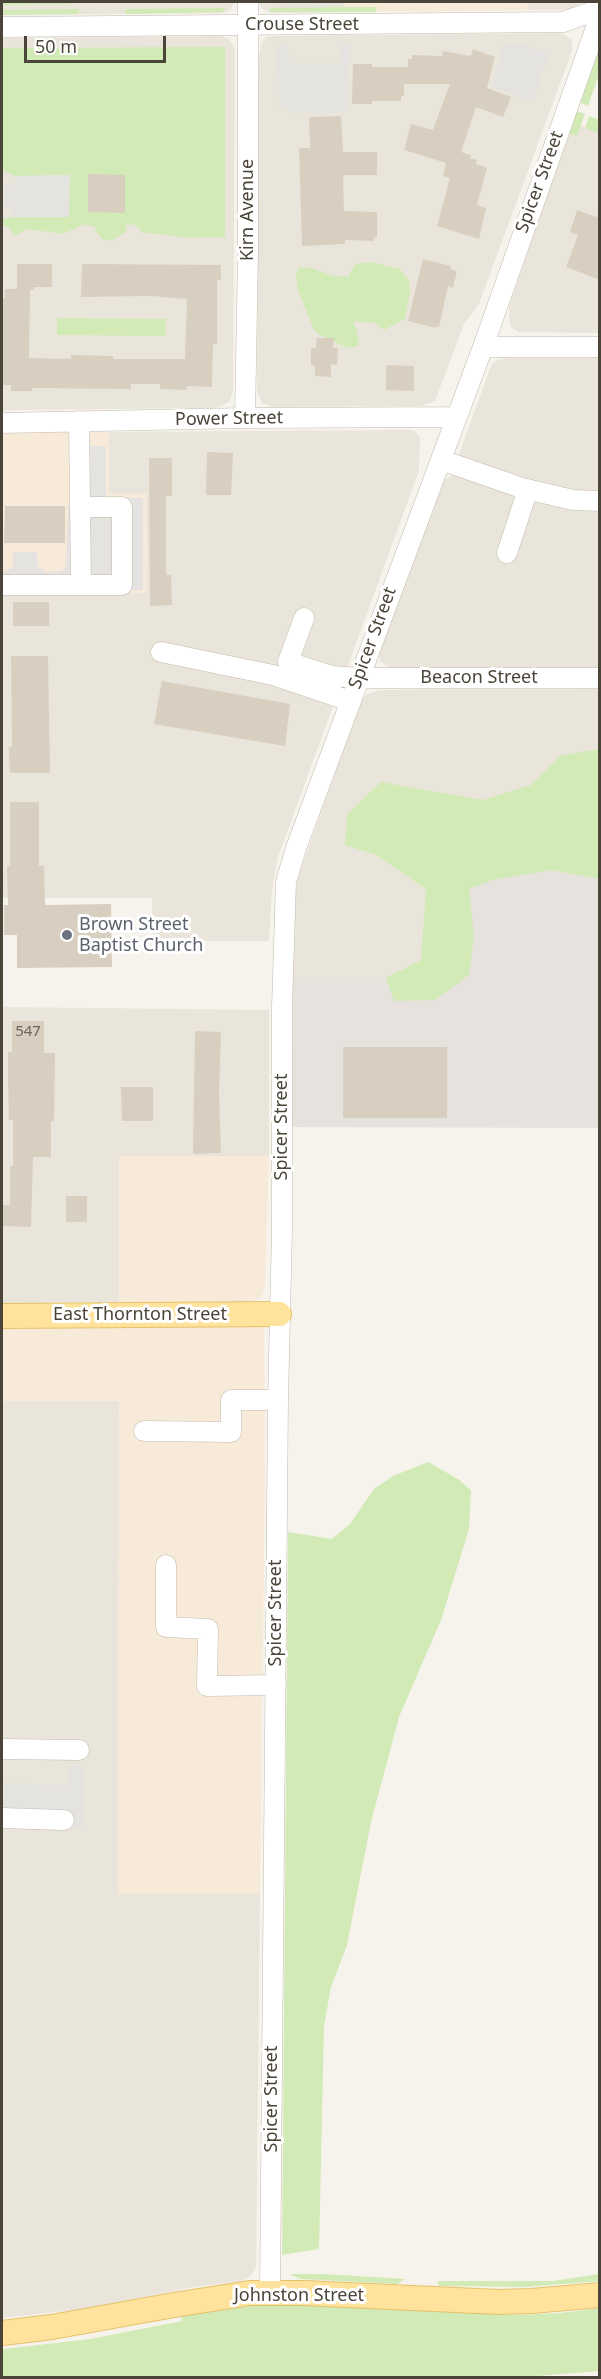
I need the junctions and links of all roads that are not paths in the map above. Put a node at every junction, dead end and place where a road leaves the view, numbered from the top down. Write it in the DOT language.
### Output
graph roads {
  1 [pos="248,2"];
  2 [pos="600,9"];
  3 [pos="600,16"];
  4 [pos="248,25"];
  5 [pos="2,27"];
  6 [pos="483,347"];
  7 [pos="600,347"];
  8 [pos="457,417"];
  9 [pos="245,418"];
  10 [pos="79,421"];
  11 [pos="2,423"];
  12 [pos="441,460"];
  13 [pos="528,489"];
  14 [pos="600,501"];
  15 [pos="80,507"];
  16 [pos="507,553"];
  17 [pos="2,585"];
  18 [pos="81,585"];
  19 [pos="304,618"];
  20 [pos="161,652"];
  21 [pos="359,678"];
  22 [pos="600,678"];
  23 [pos="350,701"];
  24 [pos="279,1314"];
  25 [pos="2,1316"];
  26 [pos="278,1400"];
  27 [pos="144,1431"];
  28 [pos="166,1565"];
  29 [pos="276,1685"];
  30 [pos="2,1749"];
  31 [pos="79,1750"];
  32 [pos="2,1818"];
  33 [pos="64,1820"];
  34 [pos="270,2292"];
  35 [pos="600,2295"];
  36 [pos="2,2333"];
  1 -- 4 [label="street, Kirn Avenue"];
  2 -- 4 [label="street, Crouse Street"];
  3 -- 6 [label="street, Spicer Street"];
  4 -- 5 [label="street, Crouse Street"];
  4 -- 9 [label="street, Kirn Avenue"];
  6 -- 7 [label="street"];
  6 -- 8 [label="street, Spicer Street"];
  8 -- 9 [label="street, Power Street"];
  8 -- 12 [label="street, Spicer Street"];
  9 -- 10 [label="street, Power Street"];
  10 -- 11 [label="street, Power Street"];
  10 -- 15 [label="street"];
  12 -- 13 [label="street"];
  12 -- 21 [label="street, Spicer Street"];
  13 -- 14 [label="street"];
  13 -- 16 [label="street"];
  15 -- 18 [label="street"];
  15 -- 18 [label="street"];
  17 -- 18 [label="street"];
  19 -- 21 [label="street, Beacon Street"];
  20 -- 23 [label="street"];
  21 -- 22 [label="street, Beacon Street"];
  21 -- 23 [label="street, Spicer Street"];
  23 -- 24 [label="street, Spicer Street"];
  24 -- 25 [label="main road, East Thornton Street"];
  24 -- 26 [label="street, Spicer Street"];
  26 -- 27 [label="street"];
  26 -- 29 [label="street, Spicer Street"];
  28 -- 29 [label="street"];
  29 -- 34 [label="street, Spicer Street"];
  30 -- 31 [label="street"];
  32 -- 33 [label="street"];
  34 -- 35 [label="main road, Johnston Street"];
  34 -- 36 [label="main road, Johnston Street"];
}
